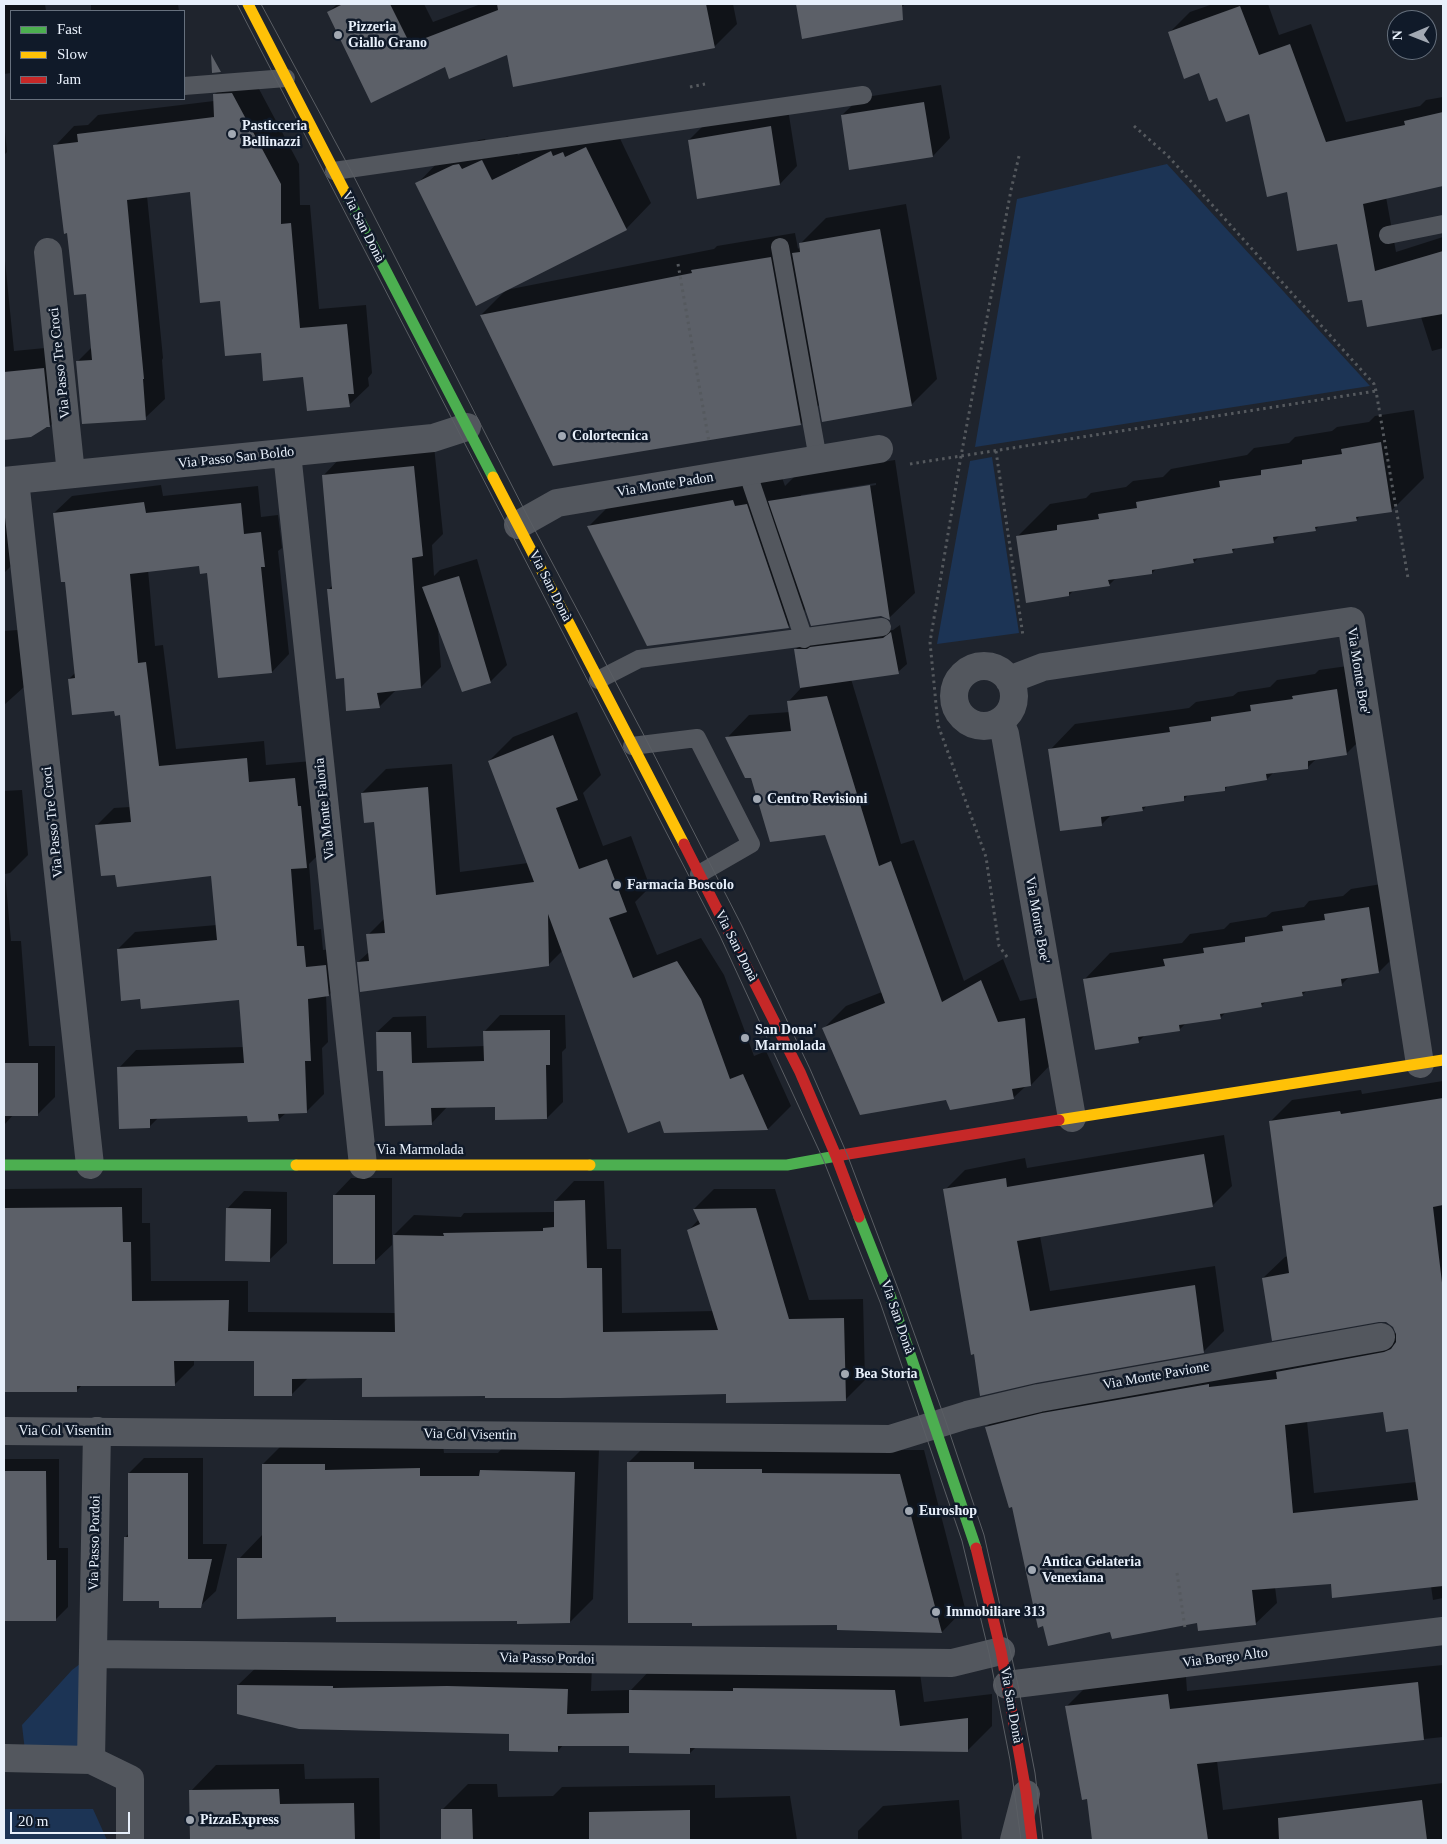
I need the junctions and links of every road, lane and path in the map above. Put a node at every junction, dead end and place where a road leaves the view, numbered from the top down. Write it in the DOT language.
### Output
graph roads {
  1 [pos="248,4"];
  2 [pos="286,78"];
  3 [pos="185,86"];
  4 [pos="864,95"];
  5 [pos="1134,126"];
  6 [pos="1019,156"];
  7 [pos="334,171"];
  8 [pos="1443,224"];
  9 [pos="1388,235"];
  10 [pos="780,247"];
  11 [pos="48,252"];
  12 [pos="678,264"];
  13 [pos="1376,391"];
  14 [pos="467,427"];
  15 [pos="879,449"];
  16 [pos="996,451"];
  17 [pos="287,453"];
  18 [pos="961,456"];
  19 [pos="818,459"];
  20 [pos="747,471"];
  21 [pos="71,474"];
  22 [pos="715,477"];
  23 [pos="9,480"];
  24 [pos="518,525"];
  25 [pos="1408,578"];
  26 [pos="882,627"];
  27 [pos="1024,637"];
  28 [pos="804,639"];
  29 [pos="598,680"];
  30 [pos="1009,680"];
  31 [pos="1000,722"];
  32 [pos="632,746"];
  33 [pos="699,874"];
  34 [pos="1010,962"];
  35 [pos="1431,1062"];
  36 [pos="1072,1118"];
  37 [pos="836,1156"];
  38 [pos="4,1165"];
  39 [pos="90,1165"];
  40 [pos="363,1165"];
  41 [pos="1381,1337"];
  42 [pos="934,1426"];
  43 [pos="4,1430"];
  44 [pos="97,1431"];
  45 [pos="1177,1573"];
  46 [pos="1443,1631"];
  47 [pos="1001,1651"];
  48 [pos="93,1654"];
  49 [pos="1189,1663"];
  50 [pos="1007,1685"];
  51 [pos="4,1758"];
  52 [pos="92,1760"];
  53 [pos="1026,1792"];
  54 [pos="130,1840"];
  55 [pos="1014,1840"];
  56 [pos="1032,1840"];
  1 -- 2 [label="main road, Via San Donà"];
  2 -- 3 [label="lane"];
  2 -- 7 [label="main road, Via San Donà"];
  4 -- 7 [label="lane"];
  5 -- 13 [label="path"];
  6 -- 18 [label="path"];
  7 -- 14 [label="main road, Via San Donà"];
  8 -- 9 [label="lane"];
  10 -- 19 [label="lane"];
  11 -- 21 [label="street, Via Passo Tre Croci"];
  12 -- 22 [label="path"];
  13 -- 16 [label="path"];
  13 -- 25 [label="path"];
  14 -- 17 [label="street, Via Passo San Boldo"];
  14 -- 24 [label="main road, Via San Donà"];
  15 -- 18 [label="path"];
  15 -- 19 [label="street, Via Monte Padon"];
  16 -- 18 [label="path"];
  16 -- 27 [label="path"];
  17 -- 21 [label="street, Via Passo San Boldo"];
  17 -- 40 [label="street, Via Monte Faloria"];
  18 -- 34 [label="path"];
  19 -- 20 [label="street, Via Monte Padon"];
  20 -- 22 [label="street, Via Monte Padon"];
  20 -- 28 [label="lane"];
  21 -- 23 [label="street, Via Passo San Boldo"];
  22 -- 24 [label="street, Via Monte Padon"];
  23 -- 39 [label="street, Via Passo Tre Croci"];
  24 -- 29 [label="main road, Via San Donà"];
  26 -- 28 [label="lane"];
  28 -- 29 [label="lane"];
  29 -- 32 [label="main road, Via San Donà"];
  30 -- 31 [label="street"];
  30 -- 31 [label="street"];
  30 -- 35 [label="street, Via Monte Boe'"];
  31 -- 36 [label="street, Via Monte Boe'"];
  32 -- 33 [label="main road, Via San Donà"];
  32 -- 33 [label="lane"];
  33 -- 37 [label="main road, Via San Donà"];
  35 -- 36 [label="main road, Via Monte Boe'"];
  36 -- 37 [label="main road, Via Monte Boe'"];
  37 -- 40 [label="main road, Via Marmolada"];
  37 -- 42 [label="main road, Via San Donà"];
  38 -- 39 [label="main road, Via Marmolada"];
  39 -- 40 [label="main road, Via Marmolada"];
  41 -- 42 [label="street, Via Monte Pavione"];
  42 -- 44 [label="street, Via Col Visentin"];
  42 -- 47 [label="main road, Via San Donà"];
  43 -- 44 [label="street, Via Col Visentin"];
  44 -- 48 [label="street, Via Passo Pordoi"];
  45 -- 49 [label="path"];
  46 -- 49 [label="street, Via Borgo Alto"];
  47 -- 48 [label="street, Via Passo Pordoi"];
  47 -- 50 [label="main road, Via San Donà"];
  48 -- 52 [label="street, Via Passo Pordoi"];
  49 -- 50 [label="street, Via Borgo Alto"];
  50 -- 53 [label="main road, Via San Donà"];
  51 -- 52 [label="street"];
  52 -- 54 [label="street"];
  53 -- 55 [label="street"];
  53 -- 56 [label="main road, Via San Donà"];
}
